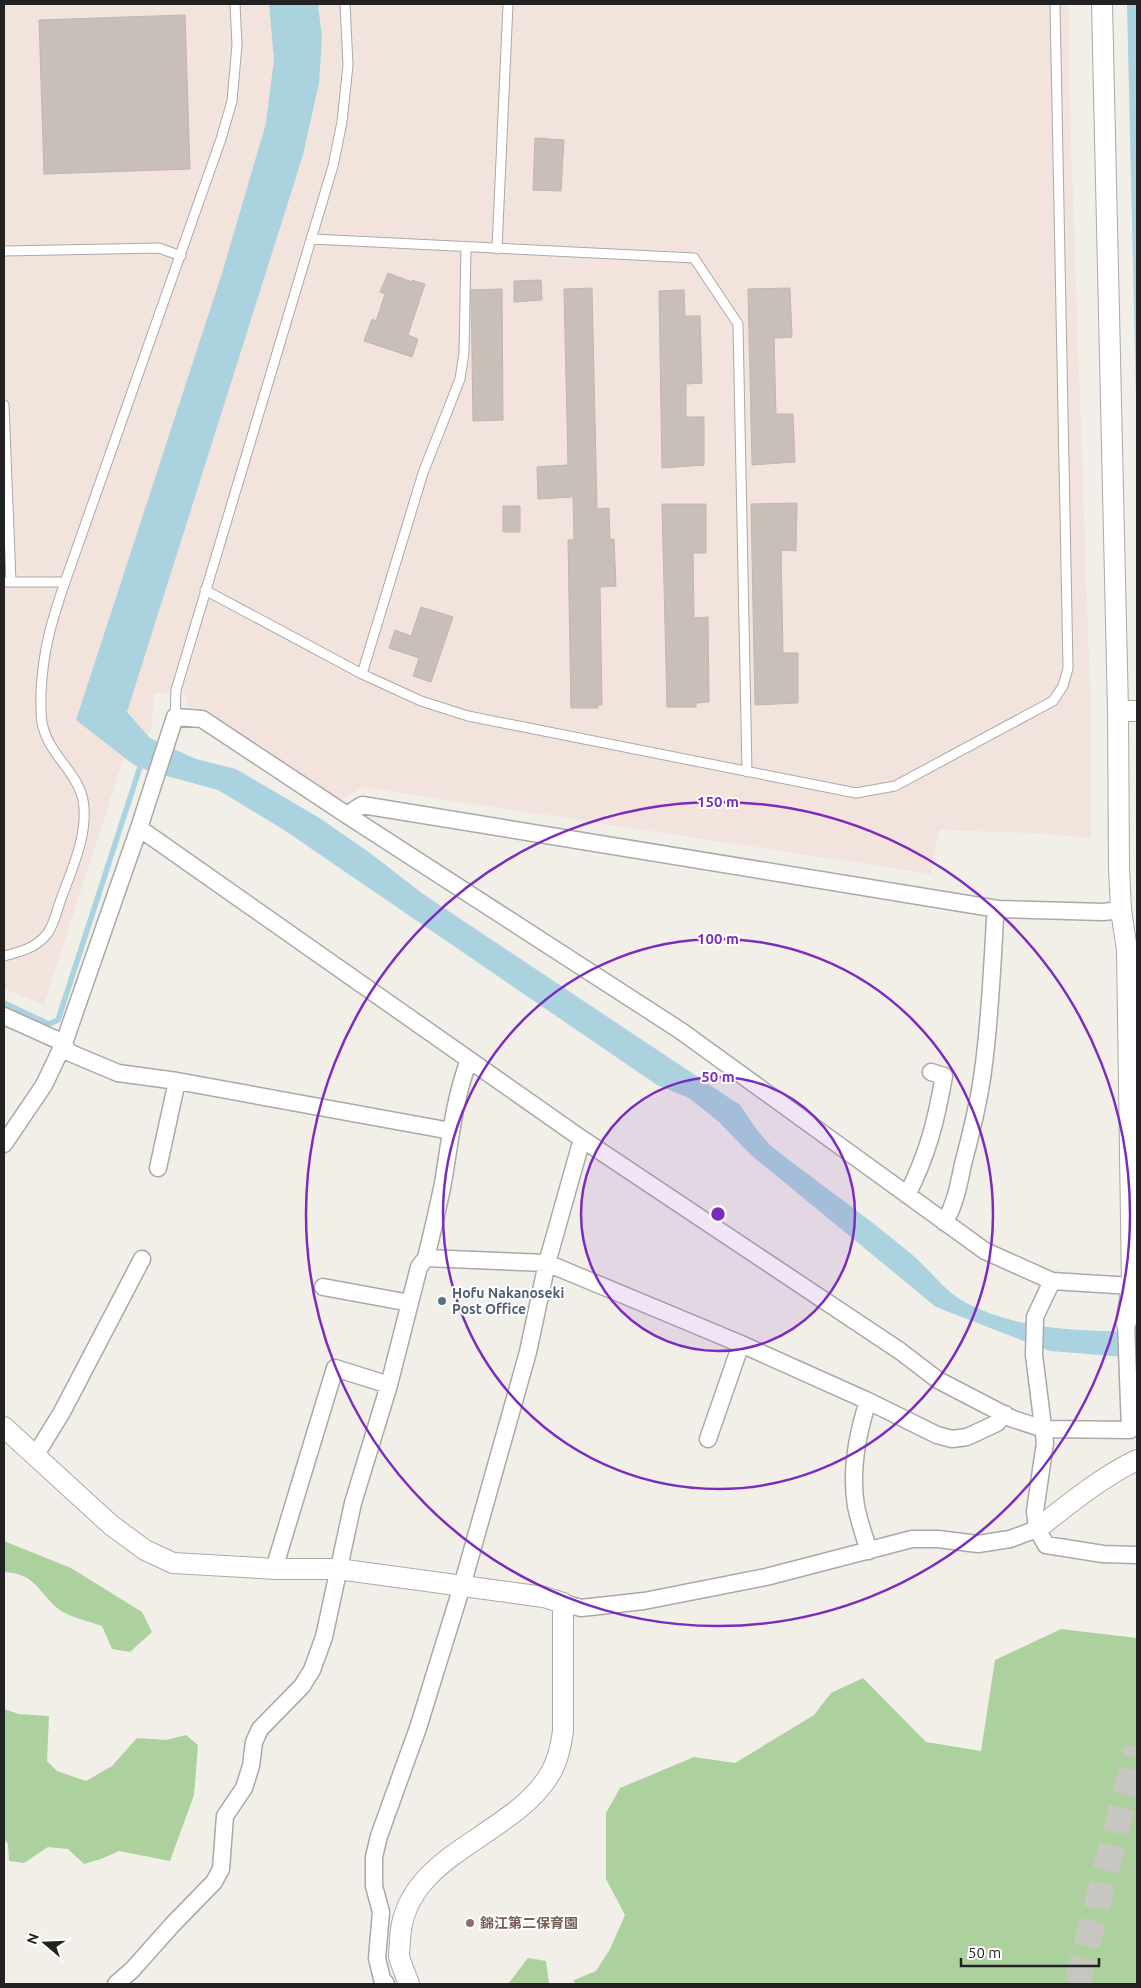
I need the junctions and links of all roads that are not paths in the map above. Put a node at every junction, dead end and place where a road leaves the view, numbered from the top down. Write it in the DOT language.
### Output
graph roads {
  1 [pos="235,4"];
  2 [pos="345,4"];
  3 [pos="508,4"];
  4 [pos="1055,4"];
  5 [pos="1102,4"];
  6 [pos="312,239"];
  7 [pos="466,247"];
  8 [pos="497,249"];
  9 [pos="4,251"];
  10 [pos="181,256"];
  11 [pos="4,405"];
  12 [pos="7,582"];
  13 [pos="65,582"];
  14 [pos="205,590"];
  15 [pos="362,674"];
  16 [pos="1127,711"];
  17 [pos="175,717"];
  18 [pos="747,772"];
  19 [pos="347,815"];
  20 [pos="139,828"];
  21 [pos="998,909"];
  22 [pos="1121,910"];
  23 [pos="4,956"];
  24 [pos="4,1016"];
  25 [pos="64,1043"];
  26 [pos="468,1060"];
  27 [pos="931,1072"];
  28 [pos="177,1081"];
  29 [pos="451,1131"];
  30 [pos="582,1139"];
  31 [pos="4,1144"];
  32 [pos="1133,1162"];
  33 [pos="158,1168"];
  34 [pos="907,1195"];
  35 [pos="944,1222"];
  36 [pos="426,1258"];
  37 [pos="142,1259"];
  38 [pos="547,1263"];
  39 [pos="1052,1280"];
  40 [pos="1132,1286"];
  41 [pos="323,1287"];
  42 [pos="410,1303"];
  43 [pos="1126,1322"];
  44 [pos="742,1344"];
  45 [pos="389,1385"];
  46 [pos="868,1401"];
  47 [pos="1005,1414"];
  48 [pos="4,1427"];
  49 [pos="1044,1429"];
  50 [pos="708,1439"];
  51 [pos="35,1456"];
  52 [pos="1137,1460"];
  53 [pos="1037,1529"];
  54 [pos="868,1551"];
  55 [pos="1137,1555"];
  56 [pos="276,1569"];
  57 [pos="338,1569"];
  58 [pos="462,1586"];
  59 [pos="563,1603"];
  60 [pos="116,1984"];
  61 [pos="386,1984"];
  62 [pos="409,1984"];
  1 -- 10 [label="lane"];
  2 -- 6 [label="lane"];
  3 -- 8 [label="lane"];
  4 -- 18 [label="lane"];
  5 -- 16 [label="street"];
  6 -- 7 [label="lane"];
  6 -- 14 [label="lane"];
  7 -- 8 [label="lane"];
  7 -- 15 [label="lane"];
  8 -- 18 [label="lane"];
  9 -- 10 [label="lane"];
  10 -- 13 [label="lane"];
  11 -- 12 [label="lane"];
  12 -- 13 [label="lane"];
  13 -- 23 [label="lane"];
  14 -- 15 [label="lane"];
  14 -- 17 [label="lane"];
  15 -- 18 [label="lane"];
  16 -- 22 [label="street"];
  17 -- 19 [label="street"];
  17 -- 20 [label="street"];
  19 -- 21 [label="street"];
  19 -- 34 [label="street"];
  20 -- 25 [label="street"];
  20 -- 26 [label="street"];
  21 -- 22 [label="street"];
  21 -- 35 [label="street"];
  22 -- 32 [label="street"];
  24 -- 25 [label="street"];
  25 -- 28 [label="street"];
  25 -- 31 [label="street"];
  26 -- 29 [label="street"];
  26 -- 30 [label="street"];
  27 -- 34 [label="street"];
  28 -- 29 [label="street"];
  28 -- 33 [label="street"];
  29 -- 36 [label="street"];
  30 -- 38 [label="street"];
  30 -- 47 [label="street"];
  32 -- 40 [label="street"];
  34 -- 35 [label="street"];
  35 -- 39 [label="street"];
  36 -- 38 [label="street"];
  36 -- 42 [label="street"];
  37 -- 51 [label="street"];
  38 -- 44 [label="street"];
  38 -- 58 [label="street"];
  39 -- 40 [label="street"];
  39 -- 49 [label="street"];
  40 -- 43 [label="street"];
  41 -- 42 [label="street"];
  42 -- 45 [label="street"];
  43 -- 49 [label="street"];
  44 -- 46 [label="street"];
  44 -- 50 [label="street"];
  45 -- 56 [label="street"];
  45 -- 57 [label="street"];
  46 -- 47 [label="street"];
  46 -- 54 [label="street"];
  47 -- 49 [label="street"];
  48 -- 51 [label="street"];
  49 -- 53 [label="street"];
  51 -- 56 [label="street"];
  52 -- 53 [label="street"];
  53 -- 54 [label="street"];
  53 -- 55 [label="street"];
  54 -- 59 [label="street"];
  56 -- 57 [label="street"];
  57 -- 58 [label="street"];
  57 -- 60 [label="street"];
  58 -- 59 [label="street"];
  58 -- 61 [label="street"];
  59 -- 62 [label="street"];
}
